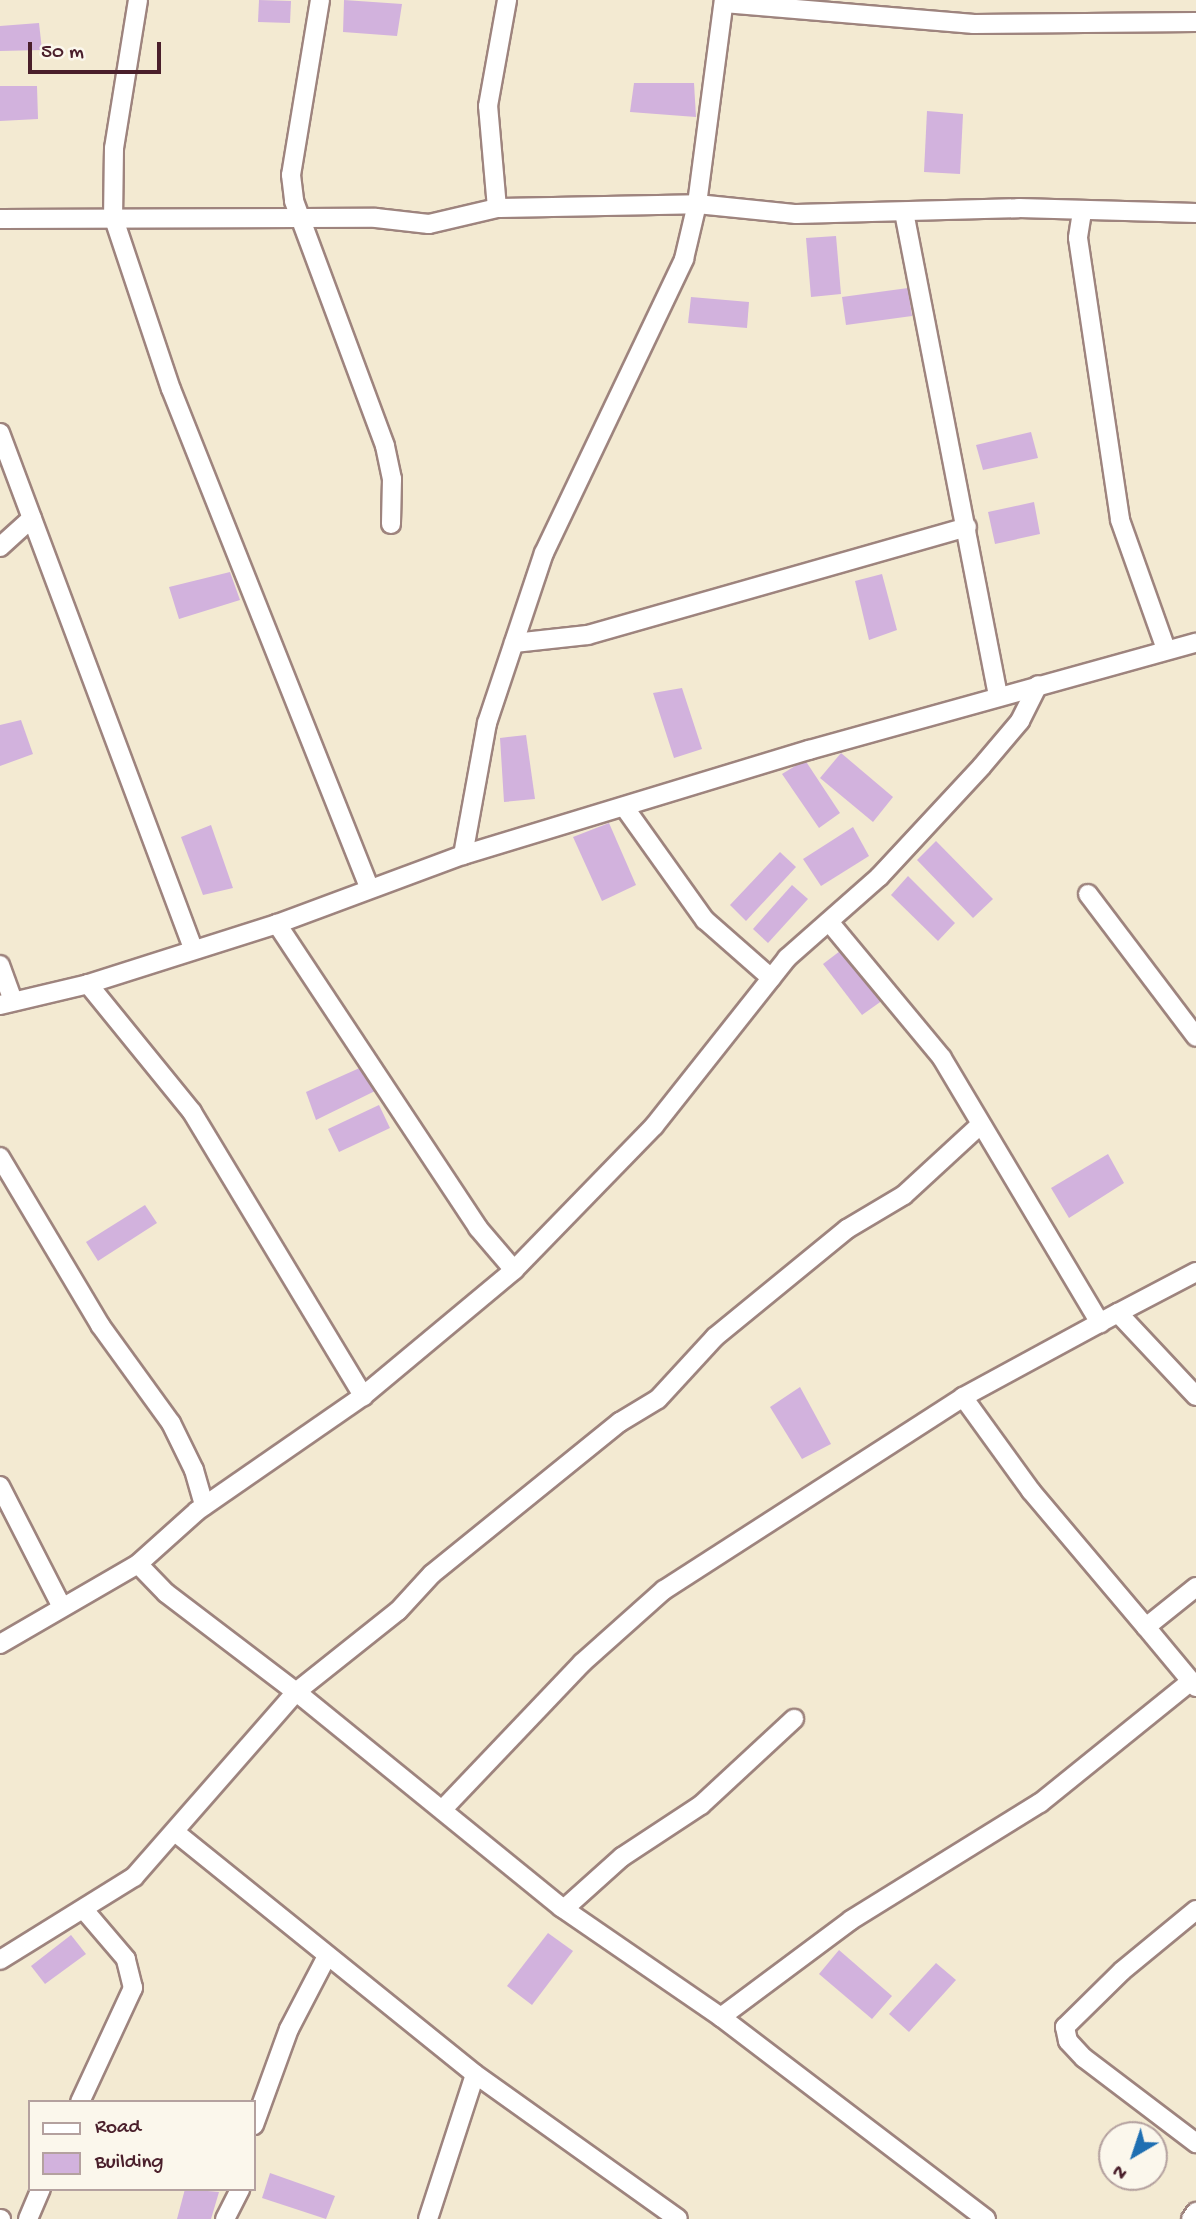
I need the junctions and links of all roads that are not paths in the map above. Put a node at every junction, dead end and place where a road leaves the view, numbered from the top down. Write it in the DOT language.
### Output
graph roads {
  1 [pos="138,0"];
  2 [pos="320,0"];
  3 [pos="507,0"];
  4 [pos="724,1"];
  5 [pos="1196,22"];
  6 [pos="697,204"];
  7 [pos="497,208"];
  8 [pos="904,212"];
  9 [pos="1082,212"];
  10 [pos="1196,213"];
  11 [pos="113,216"];
  12 [pos="0,219"];
  13 [pos="301,219"];
  14 [pos="0,433"];
  15 [pos="32,519"];
  16 [pos="391,524"];
  17 [pos="967,527"];
  18 [pos="0,547"];
  19 [pos="514,643"];
  20 [pos="1196,643"];
  21 [pos="1166,649"];
  22 [pos="1038,685"];
  23 [pos="998,696"];
  24 [pos="625,808"];
  25 [pos="463,855"];
  26 [pos="369,887"];
  27 [pos="1088,894"];
  28 [pos="830,923"];
  29 [pos="277,924"];
  30 [pos="193,947"];
  31 [pos="0,965"];
  32 [pos="771,978"];
  33 [pos="89,984"];
  34 [pos="6,1003"];
  35 [pos="1196,1037"];
  36 [pos="980,1125"];
  37 [pos="0,1157"];
  38 [pos="514,1270"];
  39 [pos="1196,1272"];
  40 [pos="1118,1313"];
  41 [pos="1100,1323"];
  42 [pos="363,1396"];
  43 [pos="1196,1396"];
  44 [pos="964,1397"];
  45 [pos="0,1486"];
  46 [pos="204,1506"];
  47 [pos="138,1564"];
  48 [pos="1196,1587"];
  49 [pos="62,1607"];
  50 [pos="1146,1627"];
  51 [pos="0,1644"];
  52 [pos="1193,1684"];
  53 [pos="296,1692"];
  54 [pos="794,1719"];
  55 [pos="443,1809"];
  56 [pos="175,1832"];
  57 [pos="564,1909"];
  58 [pos="1196,1910"];
  59 [pos="85,1911"];
  60 [pos="326,1958"];
  61 [pos="0,1960"];
  62 [pos="721,2017"];
  63 [pos="474,2074"];
  64 [pos="81,2100"];
  65 [pos="256,2119"];
  66 [pos="1196,2143"];
  67 [pos="40,2191"];
  68 [pos="239,2191"];
  69 [pos="1196,2212"];
  70 [pos="28,2219"];
  71 [pos="225,2219"];
  72 [pos="428,2219"];
  73 [pos="678,2219"];
  74 [pos="986,2219"];
  75 [pos="1191,2219"];
  1 -- 11 [label="street"];
  2 -- 13 [label="street"];
  3 -- 7 [label="street"];
  4 -- 5 [label="street"];
  4 -- 6 [label="street"];
  6 -- 7 [label="street"];
  6 -- 8 [label="street"];
  6 -- 19 [label="street"];
  7 -- 13 [label="street"];
  8 -- 9 [label="street"];
  8 -- 17 [label="street"];
  9 -- 10 [label="street"];
  9 -- 21 [label="street"];
  11 -- 12 [label="street"];
  11 -- 13 [label="street"];
  11 -- 26 [label="street"];
  13 -- 16 [label="street"];
  14 -- 15 [label="street"];
  15 -- 18 [label="street"];
  15 -- 30 [label="street"];
  17 -- 19 [label="street"];
  17 -- 23 [label="street"];
  19 -- 25 [label="street"];
  20 -- 21 [label="street"];
  21 -- 22 [label="street"];
  22 -- 23 [label="street"];
  22 -- 28 [label="street"];
  23 -- 24 [label="street"];
  24 -- 25 [label="street"];
  24 -- 32 [label="street"];
  25 -- 26 [label="street"];
  26 -- 29 [label="street"];
  27 -- 35 [label="street"];
  28 -- 32 [label="street"];
  28 -- 36 [label="street"];
  29 -- 30 [label="street"];
  29 -- 38 [label="street"];
  30 -- 33 [label="street"];
  31 -- 34 [label="street"];
  32 -- 38 [label="street"];
  33 -- 34 [label="street"];
  33 -- 42 [label="street"];
  36 -- 41 [label="street"];
  36 -- 53 [label="street"];
  37 -- 46 [label="street"];
  38 -- 42 [label="street"];
  39 -- 40 [label="street"];
  40 -- 41 [label="street"];
  40 -- 43 [label="street"];
  41 -- 44 [label="street"];
  42 -- 46 [label="street"];
  44 -- 50 [label="street"];
  44 -- 55 [label="street"];
  45 -- 49 [label="street"];
  46 -- 47 [label="street"];
  47 -- 49 [label="street"];
  47 -- 53 [label="street"];
  48 -- 50 [label="street"];
  49 -- 51 [label="street"];
  50 -- 52 [label="street"];
  52 -- 62 [label="street"];
  53 -- 55 [label="street"];
  53 -- 56 [label="street"];
  54 -- 57 [label="street"];
  55 -- 57 [label="street"];
  56 -- 59 [label="street"];
  56 -- 60 [label="street"];
  57 -- 62 [label="street"];
  58 -- 66 [label="street"];
  59 -- 61 [label="street"];
  59 -- 64 [label="street"];
  60 -- 63 [label="street"];
  60 -- 65 [label="street"];
  62 -- 74 [label="street"];
  63 -- 72 [label="street"];
  63 -- 73 [label="street"];
  67 -- 70 [label="street"];
  68 -- 71 [label="street"];
  69 -- 75 [label="street"];
}
